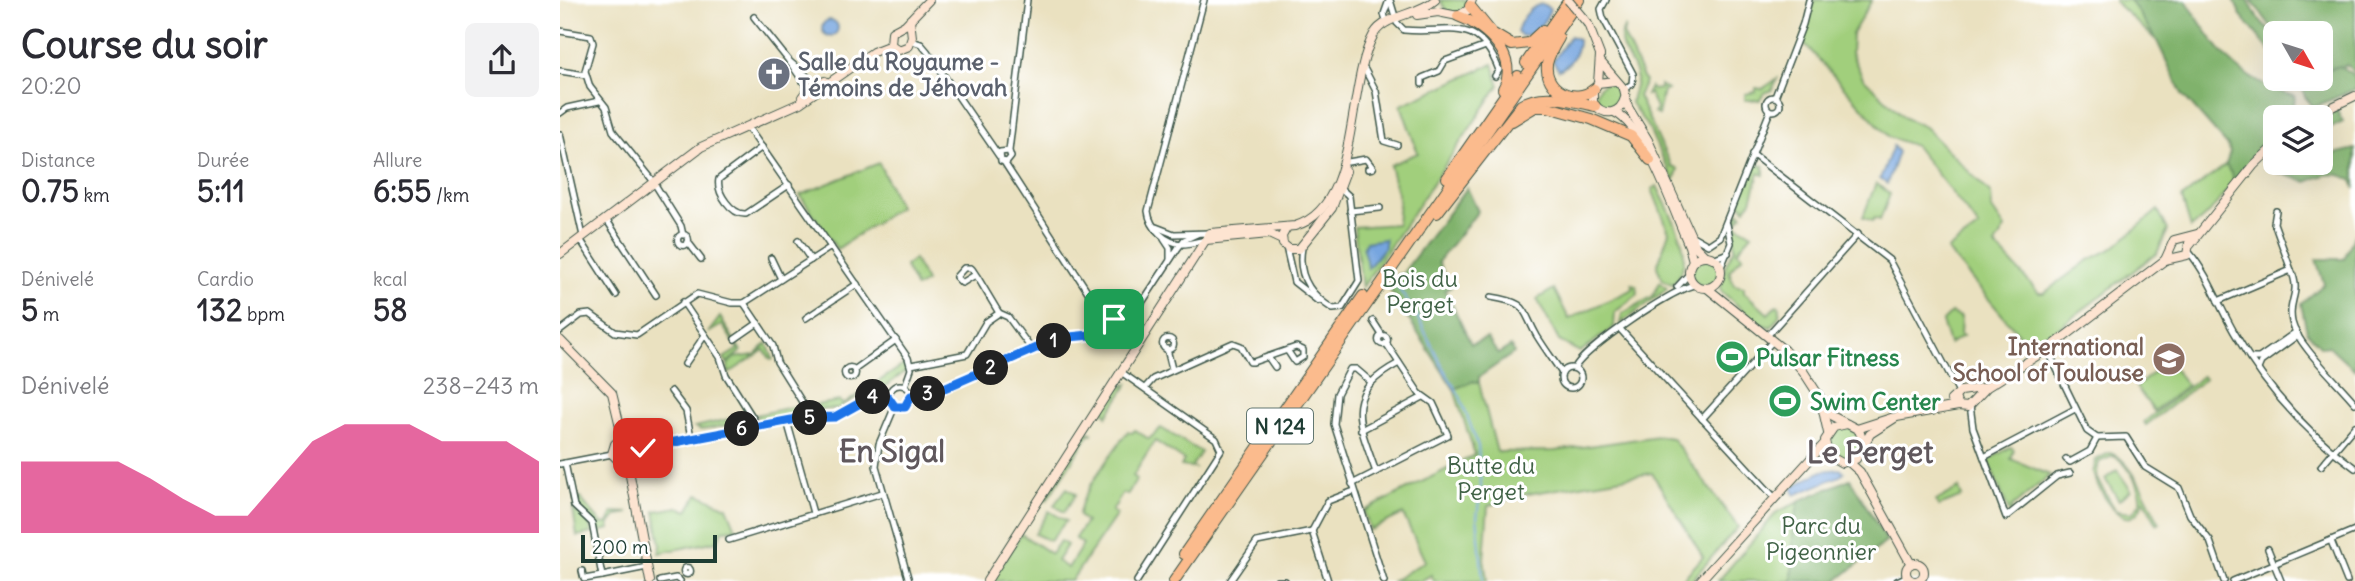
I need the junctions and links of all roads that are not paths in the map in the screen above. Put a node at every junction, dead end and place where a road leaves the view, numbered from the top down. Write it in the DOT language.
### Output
graph roads {
  1 [pos="929,0"];
  2 [pos="1027,0"];
  3 [pos="1204,0"];
  4 [pos="1389,0"];
  5 [pos="1436,0"];
  6 [pos="1568,0"];
  7 [pos="1580,0"];
  8 [pos="1606,0"];
  9 [pos="1809,0"];
  10 [pos="1471,2"];
  11 [pos="1443,13"];
  12 [pos="1410,15"];
  13 [pos="1458,16"];
  14 [pos="754,17"];
  15 [pos="1390,22"];
  16 [pos="560,31"];
  17 [pos="908,33"];
  18 [pos="891,45"];
  19 [pos="1486,46"];
  20 [pos="789,61"];
  21 [pos="1600,61"];
  22 [pos="560,71"];
  23 [pos="1365,71"];
  24 [pos="586,75"];
  25 [pos="1495,76"];
  26 [pos="1615,81"];
  27 [pos="1422,85"];
  28 [pos="1596,86"];
  29 [pos="812,88"];
  30 [pos="1625,94"];
  31 [pos="2355,96"];
  32 [pos="1775,97"];
  33 [pos="599,101"];
  34 [pos="1595,106"];
  35 [pos="2333,106"];
  36 [pos="1770,111"];
  37 [pos="1614,112"];
  38 [pos="560,113"];
  39 [pos="747,126"];
  40 [pos="1480,130"];
  41 [pos="560,134"];
  42 [pos="1496,136"];
  43 [pos="1397,145"];
  44 [pos="762,147"];
  45 [pos="1009,151"];
  46 [pos="1752,154"];
  47 [pos="999,156"];
  48 [pos="2263,159"];
  49 [pos="1650,160"];
  50 [pos="1004,162"];
  51 [pos="1348,162"];
  52 [pos="1373,168"];
  53 [pos="653,182"];
  54 [pos="789,185"];
  55 [pos="1337,192"];
  56 [pos="1380,208"];
  57 [pos="1350,211"];
  58 [pos="2276,211"];
  59 [pos="606,218"];
  60 [pos="1728,218"];
  61 [pos="1151,222"];
  62 [pos="1687,226"];
  63 [pos="1291,227"];
  64 [pos="1170,233"];
  65 [pos="1197,234"];
  66 [pos="1858,234"];
  67 [pos="1162,236"];
  68 [pos="1208,236"];
  69 [pos="581,237"];
  70 [pos="798,241"];
  71 [pos="1178,243"];
  72 [pos="1284,243"];
  73 [pos="1303,246"];
  74 [pos="831,247"];
  75 [pos="2183,250"];
  76 [pos="1728,253"];
  77 [pos="560,254"];
  78 [pos="1704,255"];
  79 [pos="1287,257"];
  80 [pos="701,258"];
  81 [pos="771,258"];
  82 [pos="1715,258"];
  83 [pos="811,260"];
  84 [pos="1693,261"];
  85 [pos="1169,262"];
  86 [pos="1721,267"];
  87 [pos="2291,270"];
  88 [pos="1388,273"];
  89 [pos="1689,274"];
  90 [pos="975,275"];
  91 [pos="782,279"];
  92 [pos="857,284"];
  93 [pos="1716,284"];
  94 [pos="1695,285"];
  95 [pos="1707,288"];
  96 [pos="616,295"];
  97 [pos="656,295"];
  98 [pos="1491,297"];
  99 [pos="1721,298"];
  100 [pos="2218,301"];
  101 [pos="683,302"];
  102 [pos="1321,302"];
  103 [pos="744,303"];
  104 [pos="1097,306"];
  105 [pos="1138,310"];
  106 [pos="999,313"];
  107 [pos="1641,314"];
  108 [pos="806,318"];
  109 [pos="1114,319"];
  110 [pos="1373,321"];
  111 [pos="758,324"];
  112 [pos="1102,326"];
  113 [pos="1620,329"];
  114 [pos="560,331"];
  115 [pos="1124,331"];
  116 [pos="2297,334"];
  117 [pos="705,335"];
  118 [pos="1090,335"];
  119 [pos="1103,337"];
  120 [pos="735,339"];
  121 [pos="560,340"];
  122 [pos="896,340"];
  123 [pos="1769,340"];
  124 [pos="2051,347"];
  125 [pos="1167,349"];
  126 [pos="1287,350"];
  127 [pos="1032,351"];
  128 [pos="1268,357"];
  129 [pos="2250,358"];
  130 [pos="1399,363"];
  131 [pos="685,364"];
  132 [pos="911,365"];
  133 [pos="1275,367"];
  134 [pos="1575,368"];
  135 [pos="1172,369"];
  136 [pos="2258,369"];
  137 [pos="1121,372"];
  138 [pos="1562,373"];
  139 [pos="844,377"];
  140 [pos="1370,381"];
  141 [pos="905,386"];
  142 [pos="1813,386"];
  143 [pos="1145,388"];
  144 [pos="671,391"];
  145 [pos="911,396"];
  146 [pos="888,397"];
  147 [pos="1423,397"];
  148 [pos="1963,400"];
  149 [pos="2355,403"];
  150 [pos="895,407"];
  151 [pos="2075,409"];
  152 [pos="812,418"];
  153 [pos="1895,418"];
  154 [pos="1702,419"];
  155 [pos="787,421"];
  156 [pos="1847,424"];
  157 [pos="758,426"];
  158 [pos="2355,426"];
  159 [pos="1857,429"];
  160 [pos="1361,430"];
  161 [pos="690,432"];
  162 [pos="1828,433"];
  163 [pos="700,438"];
  164 [pos="2097,438"];
  165 [pos="623,439"];
  166 [pos="684,440"];
  167 [pos="1825,443"];
  168 [pos="1864,445"];
  169 [pos="639,449"];
  170 [pos="2333,452"];
  171 [pos="612,454"];
  172 [pos="1860,455"];
  173 [pos="1984,457"];
  174 [pos="2066,459"];
  175 [pos="1833,460"];
  176 [pos="1850,463"];
  177 [pos="562,464"];
  178 [pos="628,465"];
  179 [pos="2321,466"];
  180 [pos="1802,468"];
  181 [pos="2355,468"];
  182 [pos="1376,472"];
  183 [pos="1860,472"];
  184 [pos="2070,473"];
  185 [pos="1353,488"];
  186 [pos="882,493"];
  187 [pos="1774,497"];
  188 [pos="580,513"];
  189 [pos="813,513"];
  190 [pos="575,519"];
  191 [pos="2355,530"];
  192 [pos="1312,531"];
  193 [pos="729,540"];
  194 [pos="2331,541"];
  195 [pos="2268,549"];
  196 [pos="2273,563"];
  197 [pos="1910,564"];
  198 [pos="648,567"];
  199 [pos="582,571"];
  200 [pos="602,576"];
  201 [pos="681,578"];
  202 [pos="1917,579"];
  203 [pos="584,580"];
  204 [pos="650,581"];
  205 [pos="660,581"];
  206 [pos="909,581"];
  207 [pos="987,581"];
  208 [pos="1137,581"];
  209 [pos="1166,581"];
  210 [pos="1174,581"];
  211 [pos="1230,581"];
  212 [pos="1277,581"];
  213 [pos="1285,581"];
  214 [pos="1328,581"];
  215 [pos="1384,581"];
  216 [pos="1700,581"];
  217 [pos="1897,581"];
  218 [pos="2224,581"];
  219 [pos="2233,581"];
  220 [pos="2281,581"];
  221 [pos="2347,581"];
  1 -- 17 [label="street"];
  2 -- 45 [label="street"];
  3 -- 61 [label="street"];
  4 -- 15 [label="street"];
  4 -- 15 [label="street"];
  5 -- 11 [label="street"];
  5 -- 12 [label="street"];
  6 -- 10 [label="highway"];
  6 -- 21 [label="street, bridge"];
  6 -- 40 [label="highway, N 124"];
  7 -- 28 [label="highway"];
  7 -- 88 [label="highway, N 124"];
  8 -- 30 [label="street"];
  9 -- 32 [label="street"];
  10 -- 13 [label="street"];
  11 -- 12 [label="street"];
  11 -- 13 [label="street"];
  12 -- 15 [label="street"];
  13 -- 40 [label="highway"];
  14 -- 20 [label="street"];
  15 -- 19 [label="street"];
  15 -- 23 [label="street"];
  15 -- 55 [label="street"];
  16 -- 24 [label="street"];
  17 -- 18 [label="street"];
  17 -- 18 [label="street"];
  17 -- 47 [label="street"];
  18 -- 29 [label="street"];
  19 -- 25 [label="street"];
  19 -- 27 [label="street"];
  20 -- 29 [label="street"];
  20 -- 29 [label="street"];
  21 -- 26 [label="street"];
  21 -- 28 [label="street"];
  22 -- 24 [label="street"];
  23 -- 43 [label="street"];
  23 -- 51 [label="street"];
  24 -- 33 [label="street"];
  26 -- 28 [label="street"];
  26 -- 30 [label="street"];
  28 -- 34 [label="street"];
  29 -- 39 [label="street"];
  30 -- 37 [label="street"];
  30 -- 62 [label="street"];
  31 -- 35 [label="street"];
  32 -- 36 [label="street"];
  32 -- 36 [label="street"];
  33 -- 38 [label="street"];
  33 -- 53 [label="street"];
  34 -- 37 [label="street"];
  34 -- 42 [label="highway"];
  36 -- 46 [label="street"];
  37 -- 49 [label="street"];
  39 -- 44 [label="street"];
  39 -- 53 [label="street"];
  40 -- 209 [label="highway, N 124"];
  41 -- 69 [label="street"];
  42 -- 49 [label="highway"];
  42 -- 88 [label="highway"];
  44 -- 54 [label="street"];
  44 -- 54 [label="street"];
  45 -- 47 [label="street"];
  45 -- 50 [label="street"];
  46 -- 60 [label="street"];
  46 -- 66 [label="street"];
  47 -- 50 [label="street"];
  48 -- 75 [label="street"];
  49 -- 84 [label="street"];
  50 -- 104 [label="street"];
  51 -- 52 [label="street"];
  51 -- 55 [label="street"];
  53 -- 59 [label="street"];
  53 -- 80 [label="street"];
  54 -- 74 [label="street"];
  55 -- 57 [label="street"];
  55 -- 63 [label="street"];
  55 -- 73 [label="street"];
  56 -- 57 [label="street"];
  57 -- 102 [label="street"];
  58 -- 87 [label="street"];
  59 -- 69 [label="street"];
  59 -- 97 [label="street"];
  60 -- 62 [label="street"];
  60 -- 76 [label="street"];
  61 -- 64 [label="street"];
  61 -- 67 [label="street"];
  62 -- 78 [label="street"];
  63 -- 68 [label="street"];
  63 -- 72 [label="street"];
  63 -- 73 [label="street"];
  64 -- 65 [label="street"];
  64 -- 71 [label="street"];
  65 -- 68 [label="street"];
  65 -- 71 [label="street"];
  66 -- 123 [label="street"];
  66 -- 148 [label="street"];
  67 -- 71 [label="street"];
  67 -- 85 [label="street"];
  68 -- 71 [label="street"];
  68 -- 72 [label="street"];
  68 -- 137 [label="street"];
  69 -- 77 [label="street"];
  69 -- 96 [label="street"];
  70 -- 83 [label="street"];
  71 -- 85 [label="street"];
  72 -- 73 [label="street"];
  72 -- 79 [label="street"];
  73 -- 79 [label="street"];
  73 -- 102 [label="street"];
  74 -- 83 [label="street"];
  74 -- 92 [label="street"];
  75 -- 100 [label="street"];
  75 -- 124 [label="street"];
  76 -- 82 [label="street"];
  76 -- 86 [label="street"];
  78 -- 82 [label="street"];
  78 -- 84 [label="street"];
  79 -- 102 [label="street"];
  81 -- 91 [label="street"];
  82 -- 86 [label="street"];
  83 -- 91 [label="street"];
  84 -- 89 [label="street"];
  85 -- 105 [label="street"];
  86 -- 93 [label="street"];
  87 -- 100 [label="street"];
  87 -- 116 [label="street"];
  88 -- 210 [label="highway, N 124"];
  89 -- 94 [label="street"];
  89 -- 107 [label="street"];
  90 -- 106 [label="street"];
  91 -- 103 [label="street"];
  92 -- 108 [label="street"];
  92 -- 122 [label="street"];
  93 -- 95 [label="street"];
  93 -- 99 [label="street"];
  94 -- 95 [label="street"];
  94 -- 107 [label="street"];
  95 -- 99 [label="street"];
  98 -- 138 [label="street"];
  99 -- 123 [label="street"];
  100 -- 129 [label="street"];
  101 -- 103 [label="street"];
  101 -- 114 [label="street"];
  101 -- 117 [label="street"];
  103 -- 111 [label="street"];
  104 -- 109 [label="street"];
  104 -- 112 [label="street"];
  105 -- 109 [label="street"];
  105 -- 115 [label="street"];
  106 -- 127 [label="street"];
  106 -- 132 [label="street"];
  107 -- 113 [label="street"];
  109 -- 112 [label="street"];
  109 -- 115 [label="street"];
  110 -- 130 [label="street"];
  111 -- 120 [label="street"];
  111 -- 152 [label="street"];
  112 -- 118 [label="street"];
  112 -- 119 [label="street"];
  113 -- 134 [label="street"];
  113 -- 154 [label="street"];
  115 -- 119 [label="street"];
  116 -- 129 [label="street"];
  116 -- 136 [label="street"];
  116 -- 149 [label="street"];
  117 -- 131 [label="street"];
  117 -- 157 [label="street"];
  118 -- 119 [label="street"];
  118 -- 127 [label="street"];
  121 -- 165 [label="street"];
  122 -- 132 [label="street"];
  122 -- 139 [label="street"];
  123 -- 142 [label="street"];
  123 -- 154 [label="street"];
  124 -- 148 [label="street"];
  124 -- 151 [label="street"];
  125 -- 135 [label="street"];
  126 -- 128 [label="street"];
  127 -- 145 [label="street"];
  128 -- 133 [label="street"];
  128 -- 135 [label="street"];
  129 -- 136 [label="street"];
  130 -- 140 [label="street"];
  130 -- 147 [label="street"];
  132 -- 141 [label="street"];
  134 -- 138 [label="street"];
  134 -- 138 [label="street"];
  135 -- 143 [label="street"];
  136 -- 170 [label="street"];
  137 -- 143 [label="street"];
  137 -- 207 [label="street"];
  140 -- 160 [label="street"];
  140 -- 185 [label="street"];
  141 -- 145 [label="street"];
  141 -- 146 [label="street"];
  142 -- 156 [label="street"];
  142 -- 162 [label="street"];
  143 -- 208 [label="street"];
  144 -- 161 [label="street"];
  145 -- 150 [label="street"];
  146 -- 150 [label="street"];
  146 -- 152 [label="street"];
  147 -- 160 [label="street"];
  147 -- 182 [label="street"];
  148 -- 153 [label="street"];
  148 -- 173 [label="street"];
  150 -- 186 [label="street"];
  151 -- 164 [label="street"];
  151 -- 173 [label="street"];
  152 -- 155 [label="street"];
  153 -- 159 [label="street"];
  153 -- 168 [label="street"];
  154 -- 187 [label="street"];
  155 -- 157 [label="street"];
  155 -- 189 [label="street"];
  156 -- 159 [label="street"];
  156 -- 162 [label="street"];
  157 -- 163 [label="street"];
  158 -- 170 [label="street"];
  159 -- 168 [label="street"];
  160 -- 182 [label="street"];
  161 -- 163 [label="street"];
  161 -- 166 [label="street"];
  162 -- 167 [label="street"];
  163 -- 166 [label="street"];
  164 -- 174 [label="street"];
  164 -- 218 [label="street"];
  165 -- 169 [label="street"];
  165 -- 171 [label="street"];
  166 -- 169 [label="street"];
  167 -- 175 [label="street"];
  167 -- 180 [label="street"];
  168 -- 172 [label="street"];
  169 -- 178 [label="street"];
  170 -- 179 [label="street"];
  170 -- 181 [label="street"];
  171 -- 177 [label="street"];
  171 -- 178 [label="street"];
  172 -- 176 [label="street"];
  172 -- 183 [label="street"];
  173 -- 184 [label="street"];
  175 -- 176 [label="street"];
  175 -- 180 [label="street"];
  176 -- 183 [label="street"];
  177 -- 188 [label="street"];
  178 -- 198 [label="street"];
  180 -- 187 [label="street"];
  182 -- 185 [label="street"];
  183 -- 197 [label="street"];
  185 -- 192 [label="street"];
  185 -- 215 [label="street"];
  186 -- 189 [label="street"];
  186 -- 206 [label="street"];
  187 -- 216 [label="street"];
  188 -- 190 [label="street"];
  188 -- 200 [label="street"];
  189 -- 193 [label="street"];
  191 -- 194 [label="street"];
  192 -- 211 [label="street"];
  192 -- 214 [label="street"];
  194 -- 196 [label="street"];
  194 -- 221 [label="street"];
  195 -- 196 [label="street"];
  196 -- 219 [label="street"];
  196 -- 220 [label="street"];
  197 -- 202 [label="street"];
  197 -- 202 [label="street"];
  198 -- 200 [label="street"];
  198 -- 204 [label="street"];
  199 -- 203 [label="street"];
  200 -- 203 [label="street"];
  201 -- 205 [label="street"];
  202 -- 217 [label="street"];
  212 -- 213 [label="street"];
}
